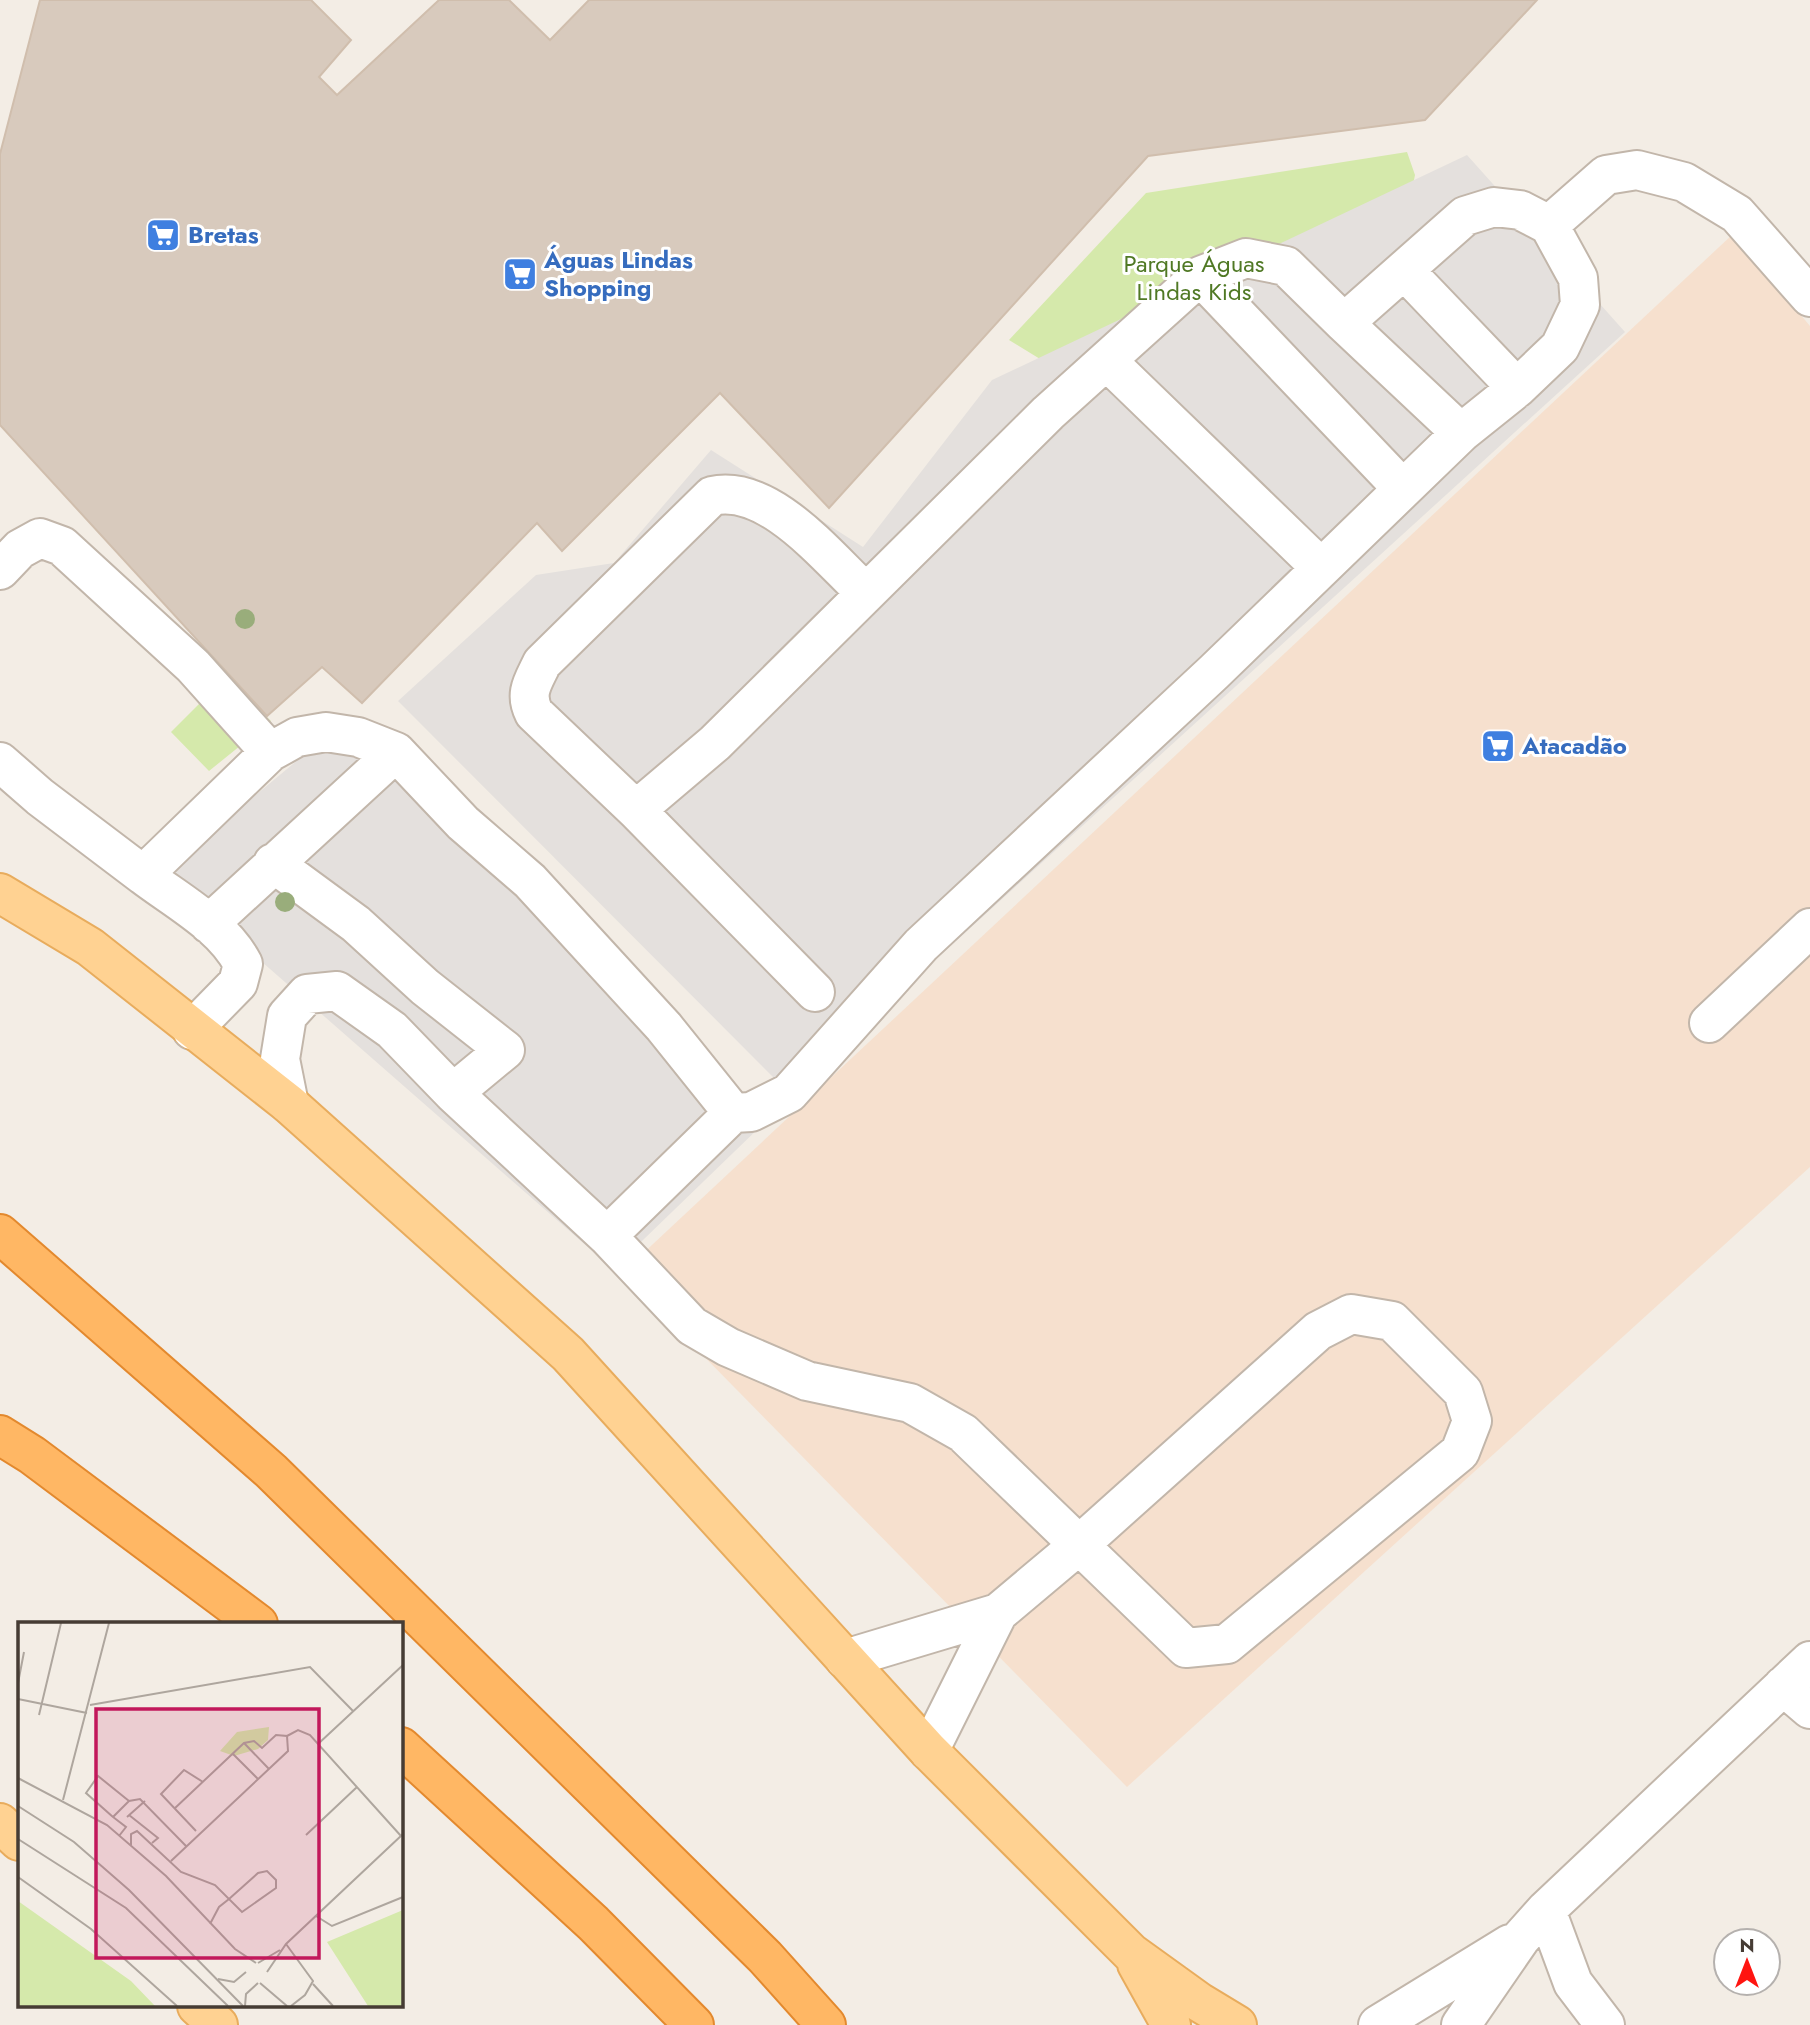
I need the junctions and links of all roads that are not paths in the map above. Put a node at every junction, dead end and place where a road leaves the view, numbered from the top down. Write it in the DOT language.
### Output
graph roads {
  1 [pos="1549,225"];
  2 [pos="1404,270"];
  3 [pos="1200,276"];
  4 [pos="1807,288"];
  5 [pos="1344,323"];
  6 [pos="1107,360"];
  7 [pos="1517,388"];
  8 [pos="1461,433"];
  9 [pos="1402,488"];
  10 [pos="1320,567"];
  11 [pos="0,570"];
  12 [pos="866,593"];
  13 [pos="270,752"];
  14 [pos="396,752"];
  15 [pos="0,762"];
  16 [pos="636,810"];
  17 [pos="272,863"];
  18 [pos="143,876"];
  19 [pos="0,893"];
  20 [pos="1810,928"];
  21 [pos="222,937"];
  22 [pos="815,992"];
  23 [pos="1709,1023"];
  24 [pos="192,1030"];
  25 [pos="453,1093"];
  26 [pos="289,1104"];
  27 [pos="733,1112"];
  28 [pos="0,1234"];
  29 [pos="607,1236"];
  30 [pos="0,1435"];
  31 [pos="1079,1545"];
  32 [pos="998,1613"];
  33 [pos="255,1622"];
  34 [pos="845,1659"];
  35 [pos="1810,1661"];
  36 [pos="1796,1698"];
  37 [pos="402,1748"];
  38 [pos="929,1751"];
  39 [pos="0,1823"];
  40 [pos="18,1840"];
  41 [pos="1533,1924"];
  42 [pos="1131,1953"];
  43 [pos="199,2008"];
  44 [pos="218,2025"];
  45 [pos="694,2025"];
  46 [pos="826,2025"];
  47 [pos="1171,2025"];
  48 [pos="1237,2025"];
  49 [pos="1378,2025"];
  50 [pos="1461,2025"];
  51 [pos="1605,2025"];
  1 -- 2 [label="street"];
  1 -- 4 [label="street"];
  1 -- 7 [label="street"];
  2 -- 5 [label="street"];
  2 -- 7 [label="street"];
  3 -- 5 [label="street"];
  3 -- 6 [label="street"];
  3 -- 9 [label="street"];
  5 -- 8 [label="street"];
  6 -- 10 [label="street"];
  6 -- 12 [label="street"];
  7 -- 8 [label="street"];
  8 -- 9 [label="street"];
  9 -- 10 [label="street"];
  10 -- 27 [label="street"];
  11 -- 13 [label="street"];
  12 -- 16 [label="street"];
  12 -- 16 [label="street"];
  13 -- 14 [label="street"];
  13 -- 18 [label="street"];
  14 -- 17 [label="street"];
  14 -- 27 [label="street"];
  15 -- 18 [label="street"];
  16 -- 22 [label="street"];
  17 -- 21 [label="street"];
  17 -- 25 [label="street"];
  18 -- 21 [label="street"];
  19 -- 24 [label="main road"];
  20 -- 23 [label="street"];
  21 -- 24 [label="street"];
  24 -- 26 [label="main road"];
  25 -- 26 [label="street"];
  25 -- 29 [label="street"];
  26 -- 34 [label="main road"];
  27 -- 29 [label="street"];
  28 -- 46 [label="highway"];
  29 -- 31 [label="street"];
  30 -- 33 [label="highway"];
  31 -- 31 [label="street"];
  31 -- 32 [label="street"];
  32 -- 34 [label="street"];
  32 -- 38 [label="street"];
  34 -- 38 [label="main road"];
  35 -- 36 [label="street"];
  36 -- 41 [label="street"];
  37 -- 45 [label="highway"];
  38 -- 42 [label="main road"];
  39 -- 40 [label="main road"];
  41 -- 49 [label="street"];
  41 -- 50 [label="street"];
  41 -- 51 [label="street"];
  42 -- 47 [label="main road"];
  42 -- 48 [label="main road"];
  43 -- 44 [label="main road"];
}
